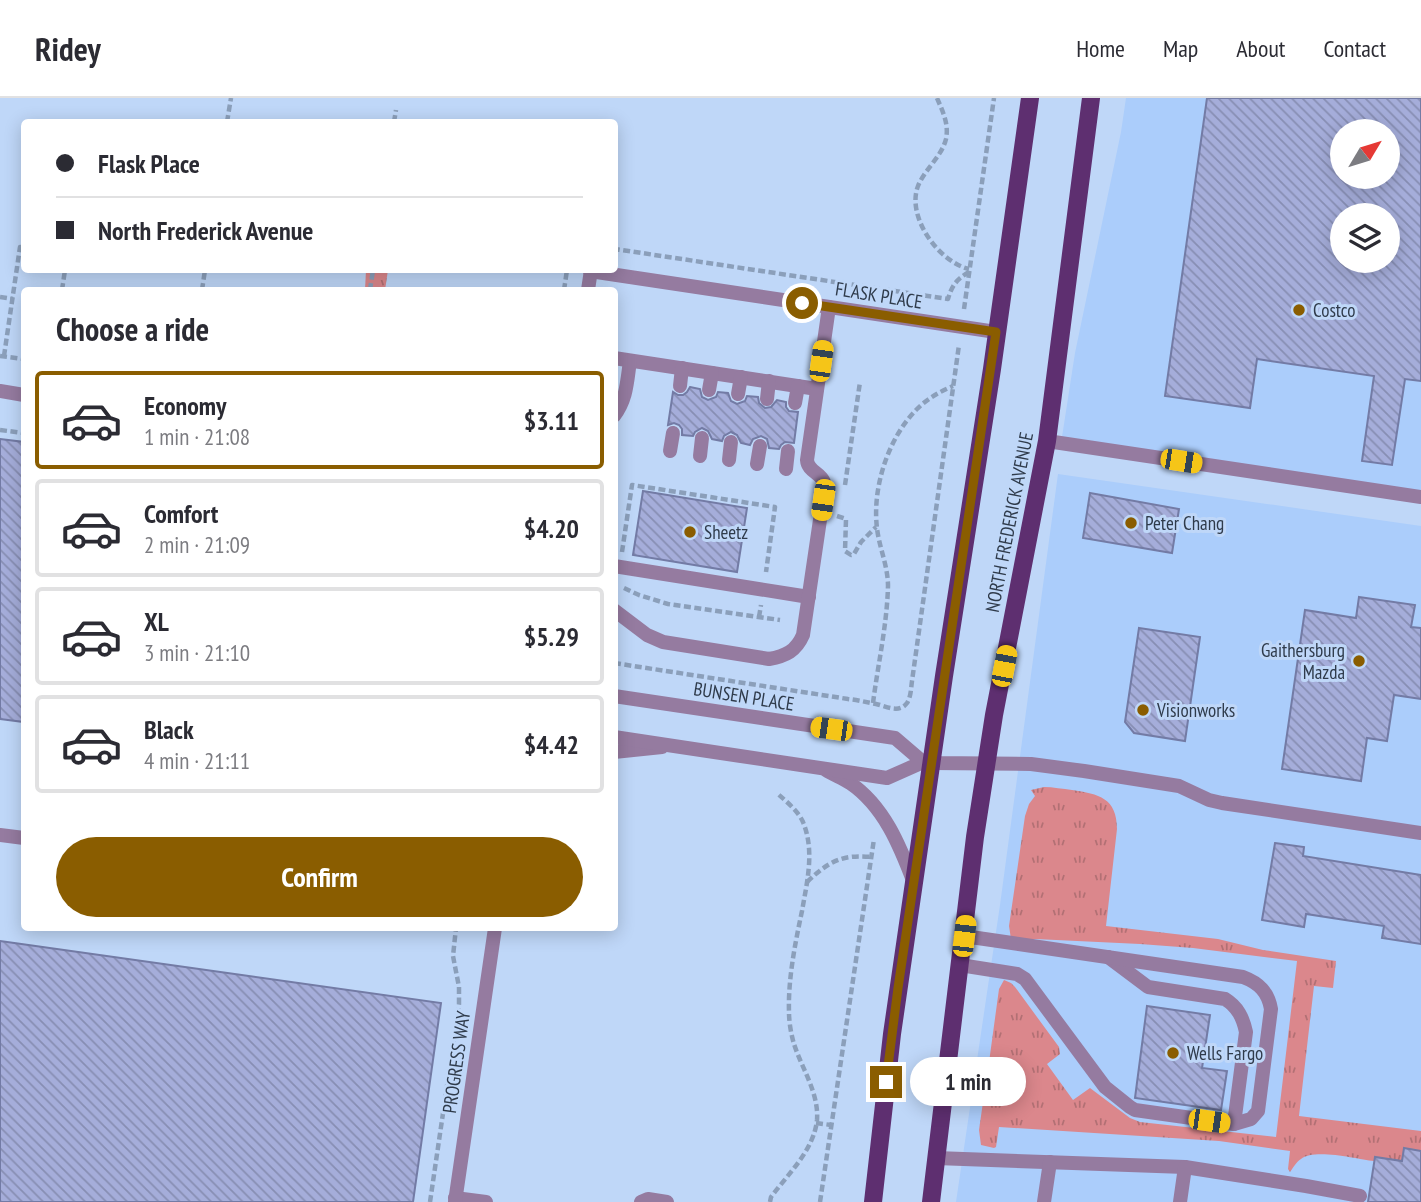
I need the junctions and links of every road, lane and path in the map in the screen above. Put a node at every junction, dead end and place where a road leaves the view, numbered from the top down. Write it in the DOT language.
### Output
graph roads {
  1 [pos="231,98"];
  2 [pos="937,98"];
  3 [pos="993,98"];
  4 [pos="1030,98"];
  5 [pos="1091,98"];
  6 [pos="396,110"];
  7 [pos="228,119"];
  8 [pos="394,119"];
  9 [pos="21,247"];
  10 [pos="618,250"];
  11 [pos="969,270"];
  12 [pos="610,273"];
  13 [pos="0,297"];
  14 [pos="13,299"];
  15 [pos="830,307"];
  16 [pos="961,327"];
  17 [pos="996,332"];
  18 [pos="2,356"];
  19 [pos="21,359"];
  20 [pos="618,359"];
  21 [pos="630,361"];
  22 [pos="682,368"];
  23 [pos="712,373"];
  24 [pos="741,377"];
  25 [pos="769,382"];
  26 [pos="860,382"];
  27 [pos="953,385"];
  28 [pos="680,386"];
  29 [pos="798,386"];
  30 [pos="817,389"];
  31 [pos="709,390"];
  32 [pos="0,391"];
  33 [pos="21,394"];
  34 [pos="738,394"];
  35 [pos="766,399"];
  36 [pos="795,403"];
  37 [pos="618,411"];
  38 [pos="0,430"];
  39 [pos="21,433"];
  40 [pos="673,433"];
  41 [pos="702,438"];
  42 [pos="1047,441"];
  43 [pos="731,442"];
  44 [pos="760,446"];
  45 [pos="670,451"];
  46 [pos="788,451"];
  47 [pos="700,456"];
  48 [pos="729,460"];
  49 [pos="757,464"];
  50 [pos="786,469"];
  51 [pos="845,490"];
  52 [pos="1421,497"];
  53 [pos="836,516"];
  54 [pos="876,527"];
  55 [pos="618,562"];
  56 [pos="618,567"];
  57 [pos="618,584"];
  58 [pos="763,590"];
  59 [pos="809,597"];
  60 [pos="618,613"];
  61 [pos="759,617"];
  62 [pos="780,621"];
  63 [pos="618,664"];
  64 [pos="618,697"];
  65 [pos="873,703"];
  66 [pos="618,738"];
  67 [pos="672,746"];
  68 [pos="618,752"];
  69 [pos="927,762"];
  70 [pos="988,763"];
  71 [pos="821,768"];
  72 [pos="778,794"];
  73 [pos="875,831"];
  74 [pos="1421,833"];
  75 [pos="0,835"];
  76 [pos="21,838"];
  77 [pos="872,857"];
  78 [pos="807,882"];
  79 [pos="914,885"];
  80 [pos="456,931"];
  81 [pos="495,931"];
  82 [pos="964,936"];
  83 [pos="1107,957"];
  84 [pos="960,965"];
  85 [pos="816,1123"];
  86 [pos="1234,1124"];
  87 [pos="831,1125"];
  88 [pos="936,1158"];
  89 [pos="1050,1162"];
  90 [pos="1185,1167"];
  91 [pos="1360,1196"];
  92 [pos="455,1200"];
  93 [pos="430,1202"];
  94 [pos="486,1202"];
  95 [pos="640,1202"];
  96 [pos="667,1202"];
  97 [pos="769,1202"];
  98 [pos="820,1202"];
  99 [pos="873,1202"];
  100 [pos="931,1202"];
  101 [pos="1044,1202"];
  102 [pos="1180,1202"];
  1 -- 7 [label="path"];
  2 -- 11 [label="path"];
  3 -- 11 [label="path"];
  4 -- 17 [label="main road, NORTH FREDERICK AVENUE"];
  5 -- 42 [label="main road, NORTH FREDERICK AVENUE"];
  6 -- 8 [label="path"];
  9 -- 14 [label="path"];
  10 -- 11 [label="path"];
  11 -- 16 [label="path"];
  12 -- 15 [label="street, FLASK PLACE"];
  13 -- 14 [label="path"];
  14 -- 18 [label="path"];
  15 -- 16 [label="street, FLASK PLACE"];
  15 -- 30 [label="street"];
  16 -- 17 [label="street, FLASK PLACE"];
  16 -- 27 [label="path"];
  17 -- 69 [label="main road, NORTH FREDERICK AVENUE"];
  18 -- 19 [label="path"];
  20 -- 21 [label="street"];
  21 -- 22 [label="street"];
  21 -- 37 [label="street"];
  22 -- 23 [label="street"];
  22 -- 28 [label="street"];
  23 -- 24 [label="street"];
  23 -- 31 [label="street"];
  24 -- 25 [label="street"];
  24 -- 34 [label="street"];
  25 -- 29 [label="street"];
  25 -- 35 [label="street"];
  26 -- 51 [label="path"];
  27 -- 54 [label="path"];
  27 -- 65 [label="path"];
  29 -- 30 [label="street"];
  29 -- 36 [label="street"];
  30 -- 59 [label="street"];
  32 -- 33 [label="street"];
  38 -- 39 [label="path"];
  40 -- 45 [label="street"];
  41 -- 47 [label="street"];
  42 -- 52 [label="street"];
  42 -- 70 [label="main road, NORTH FREDERICK AVENUE"];
  43 -- 48 [label="street"];
  44 -- 49 [label="street"];
  46 -- 50 [label="street"];
  53 -- 54 [label="path"];
  54 -- 65 [label="path"];
  55 -- 58 [label="path"];
  56 -- 58 [label="street"];
  57 -- 61 [label="path"];
  58 -- 59 [label="street"];
  58 -- 61 [label="path"];
  59 -- 60 [label="street"];
  61 -- 62 [label="path"];
  63 -- 65 [label="path"];
  64 -- 69 [label="street, BUNSEN PLACE"];
  66 -- 67 [label="street"];
  67 -- 68 [label="street"];
  67 -- 71 [label="street"];
  69 -- 70 [label="street"];
  69 -- 71 [label="street"];
  69 -- 79 [label="main road, NORTH FREDERICK AVENUE"];
  70 -- 74 [label="street"];
  70 -- 82 [label="main road, NORTH FREDERICK AVENUE"];
  71 -- 79 [label="street"];
  72 -- 78 [label="path"];
  73 -- 77 [label="path"];
  75 -- 76 [label="street"];
  77 -- 78 [label="path"];
  77 -- 87 [label="path"];
  78 -- 85 [label="path"];
  79 -- 99 [label="main road, NORTH FREDERICK AVENUE"];
  80 -- 93 [label="path"];
  81 -- 92 [label="street, PROGRESS WAY"];
  82 -- 83 [label="street"];
  82 -- 84 [label="main road, NORTH FREDERICK AVENUE"];
  83 -- 86 [label="street"];
  83 -- 86 [label="street"];
  84 -- 86 [label="street"];
  84 -- 88 [label="main road, NORTH FREDERICK AVENUE"];
  85 -- 87 [label="path"];
  85 -- 97 [label="path"];
  87 -- 98 [label="path"];
  88 -- 89 [label="street"];
  88 -- 100 [label="main road, NORTH FREDERICK AVENUE"];
  89 -- 90 [label="street"];
  89 -- 101 [label="street"];
  90 -- 91 [label="street"];
  90 -- 102 [label="street"];
  92 -- 94 [label="street"];
  95 -- 96 [label="street"];
}
